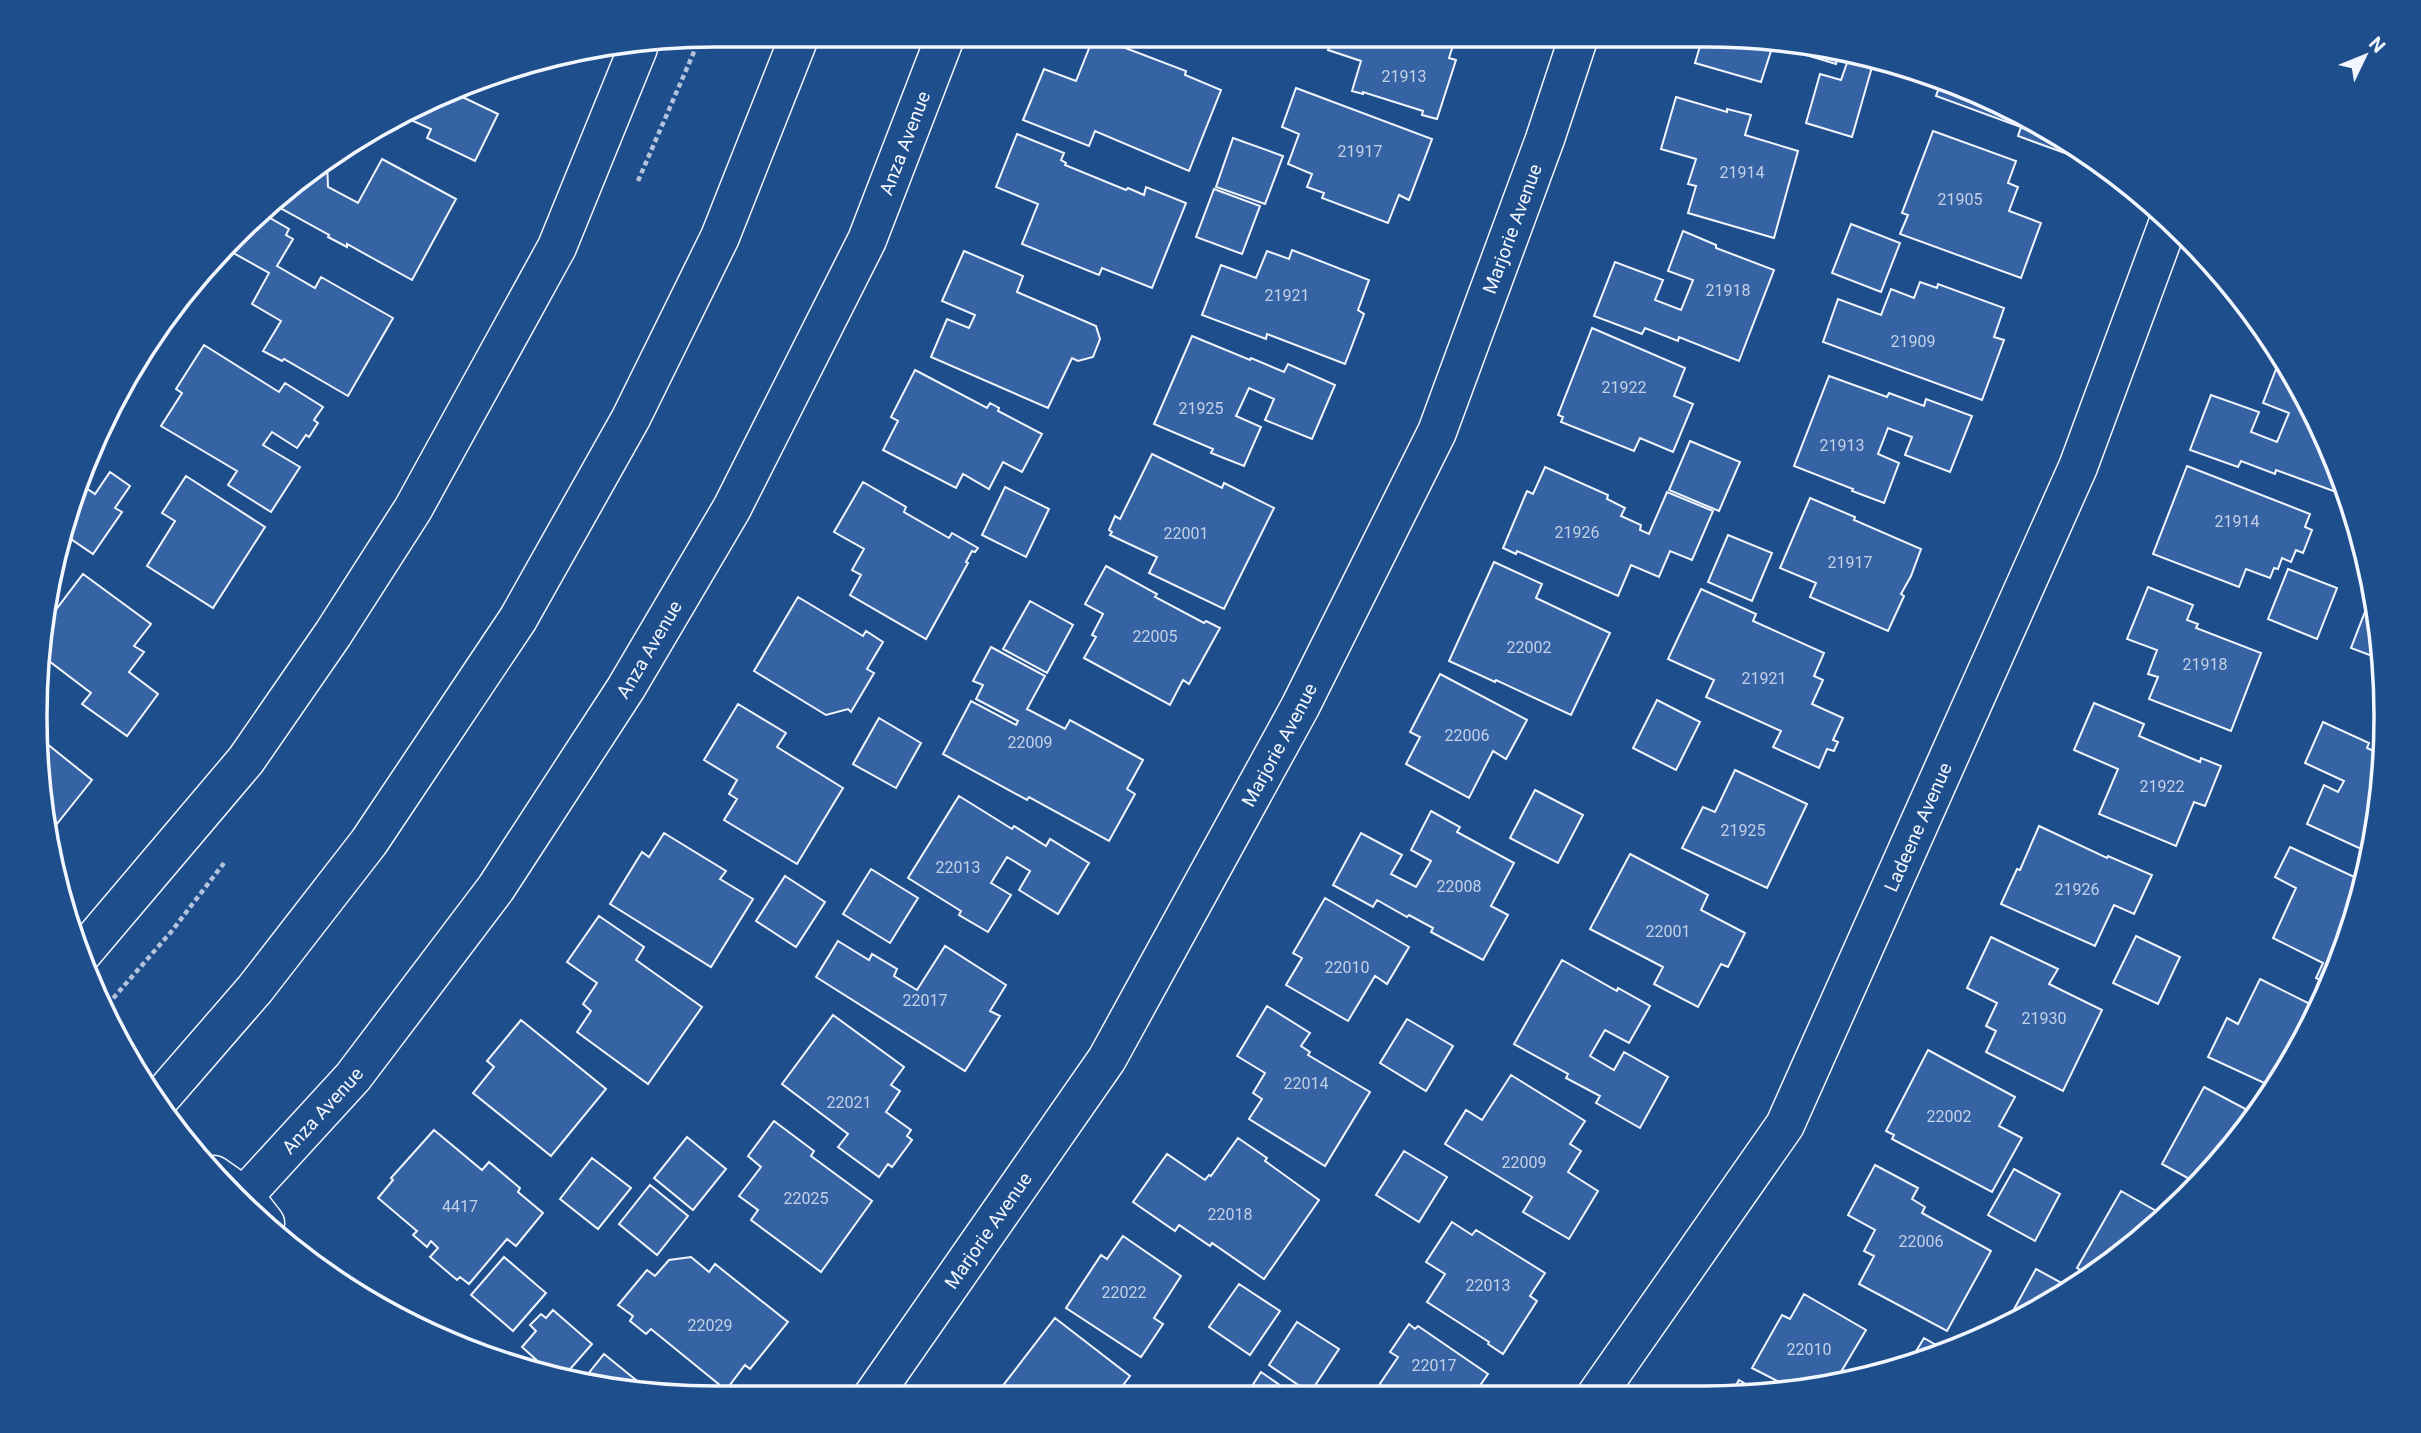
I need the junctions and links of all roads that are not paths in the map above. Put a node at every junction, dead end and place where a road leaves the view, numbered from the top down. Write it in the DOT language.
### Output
graph roads {
  1 [pos="795,47"];
  2 [pos="941,47"];
  3 [pos="1575,47"];
  4 [pos="636,52"];
  5 [pos="2165,231"];
  6 [pos="88,946"];
  7 [pos="164,1094"];
  8 [pos="246,1193"];
  9 [pos="879,1386"];
  10 [pos="1602,1386"];
  1 -- 7 [label="street"];
  2 -- 8 [label="street, Anza Avenue"];
  3 -- 9 [label="street, Marjorie Avenue"];
  4 -- 6 [label="street"];
  5 -- 10 [label="street, Ladeene Avenue"];
}
